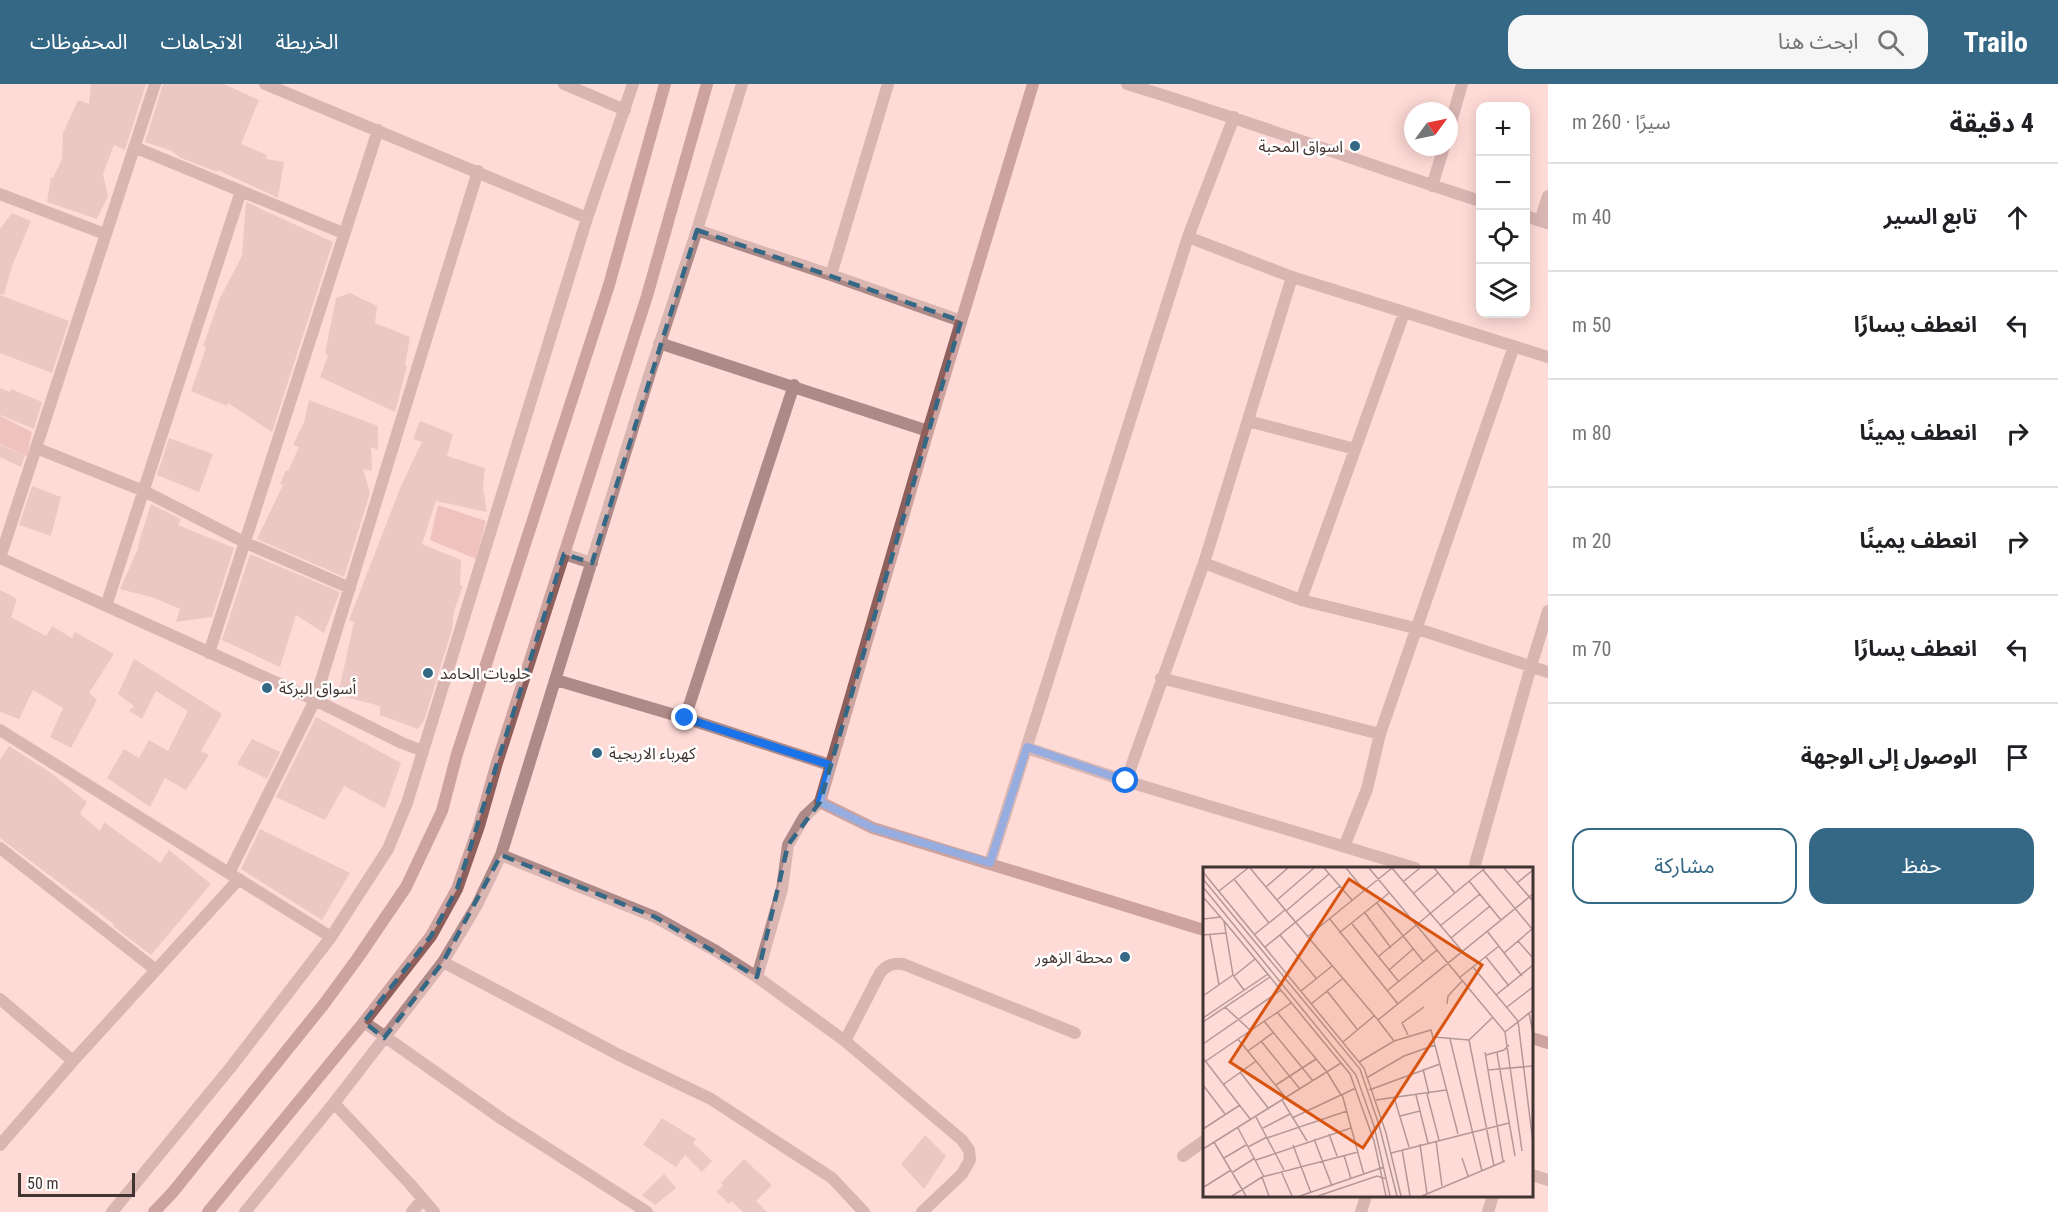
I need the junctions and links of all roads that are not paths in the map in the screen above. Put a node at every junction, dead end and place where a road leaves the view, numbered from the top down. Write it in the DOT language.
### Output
graph roads {
  1 [pos="155,84"];
  2 [pos="265,84"];
  3 [pos="564,84"];
  4 [pos="633,84"];
  5 [pos="665,84"];
  6 [pos="706,84"];
  7 [pos="742,84"];
  8 [pos="888,84"];
  9 [pos="1033,84"];
  10 [pos="1128,84"];
  11 [pos="1462,84"];
  12 [pos="1457,102"];
  13 [pos="625,110"];
  14 [pos="1234,117"];
  15 [pos="378,130"];
  16 [pos="134,147"];
  17 [pos="1441,156"];
  18 [pos="478,171"];
  19 [pos="1432,186"];
  20 [pos="241,191"];
  21 [pos="0,194"];
  22 [pos="1548,196"];
  23 [pos="1476,200"];
  24 [pos="587,218"];
  25 [pos="1544,222"];
  26 [pos="697,230"];
  27 [pos="344,233"];
  28 [pos="105,234"];
  29 [pos="1188,237"];
  30 [pos="831,275"];
  31 [pos="1292,277"];
  32 [pos="1404,313"];
  33 [pos="961,321"];
  34 [pos="659,343"];
  35 [pos="1514,346"];
  36 [pos="1548,357"];
  37 [pos="794,385"];
  38 [pos="1248,422"];
  39 [pos="928,430"];
  40 [pos="36,448"];
  41 [pos="1355,449"];
  42 [pos="144,491"];
  43 [pos="244,542"];
  44 [pos="564,554"];
  45 [pos="0,558"];
  46 [pos="592,563"];
  47 [pos="1204,563"];
  48 [pos="350,588"];
  49 [pos="1301,600"];
  50 [pos="106,606"];
  51 [pos="1548,611"];
  52 [pos="1415,628"];
  53 [pos="209,653"];
  54 [pos="1531,666"];
  55 [pos="1548,672"];
  56 [pos="1161,678"];
  57 [pos="556,680"];
  58 [pos="315,700"];
  59 [pos="685,718"];
  60 [pos="0,730"];
  61 [pos="1380,734"];
  62 [pos="1027,747"];
  63 [pos="423,751"];
  64 [pos="830,765"];
  65 [pos="1126,781"];
  66 [pos="820,802"];
  67 [pos="1344,847"];
  68 [pos="0,848"];
  69 [pos="501,855"];
  70 [pos="990,863"];
  71 [pos="1412,867"];
  72 [pos="1474,867"];
  73 [pos="234,876"];
  74 [pos="1203,930"];
  75 [pos="331,937"];
  76 [pos="443,962"];
  77 [pos="156,970"];
  78 [pos="757,977"];
  79 [pos="0,999"];
  80 [pos="364,1022"];
  81 [pos="1075,1033"];
  82 [pos="384,1038"];
  83 [pos="1533,1038"];
  84 [pos="845,1041"];
  85 [pos="1548,1043"];
  86 [pos="73,1061"];
  87 [pos="334,1103"];
  88 [pos="1203,1142"];
  89 [pos="0,1145"];
  90 [pos="1183,1156"];
  91 [pos="1533,1175"];
  92 [pos="1548,1180"];
  93 [pos="1366,1197"];
  94 [pos="1493,1197"];
  95 [pos="423,1199"];
  96 [pos="935,1207"];
  97 [pos="112,1212"];
  98 [pos="154,1212"];
  99 [pos="208,1212"];
  100 [pos="245,1212"];
  101 [pos="412,1212"];
  102 [pos="434,1212"];
  103 [pos="647,1212"];
  104 [pos="864,1212"];
  105 [pos="922,1212"];
  106 [pos="1361,1212"];
  107 [pos="1488,1212"];
  1 -- 16 [label="street"];
  2 -- 15 [label="street"];
  3 -- 13 [label="street"];
  4 -- 13 [label="street"];
  5 -- 98 [label="main road"];
  6 -- 44 [label="main road"];
  7 -- 26 [label="street"];
  8 -- 30 [label="street"];
  9 -- 33 [label="main road"];
  10 -- 14 [label="street"];
  11 -- 12 [label="street"];
  13 -- 24 [label="street"];
  14 -- 19 [label="street"];
  14 -- 29 [label="street"];
  15 -- 18 [label="street"];
  15 -- 27 [label="street"];
  16 -- 20 [label="street"];
  16 -- 28 [label="street"];
  17 -- 19 [label="street"];
  18 -- 24 [label="street"];
  18 -- 48 [label="street"];
  19 -- 23 [label="street"];
  20 -- 27 [label="street"];
  20 -- 42 [label="street"];
  21 -- 28 [label="street"];
  22 -- 25 [label="street"];
  24 -- 63 [label="street"];
  26 -- 30 [label="street"];
  26 -- 34 [label="street"];
  27 -- 43 [label="street"];
  28 -- 40 [label="street"];
  29 -- 31 [label="street"];
  29 -- 62 [label="street"];
  30 -- 33 [label="street"];
  31 -- 32 [label="street"];
  31 -- 38 [label="street"];
  32 -- 35 [label="street"];
  32 -- 41 [label="street"];
  33 -- 39 [label="main road"];
  34 -- 37 [label="street"];
  34 -- 46 [label="street"];
  35 -- 36 [label="street"];
  35 -- 52 [label="street"];
  37 -- 39 [label="street"];
  37 -- 59 [label="street"];
  38 -- 41 [label="street"];
  38 -- 47 [label="street"];
  39 -- 64 [label="main road"];
  40 -- 42 [label="street"];
  40 -- 45 [label="street"];
  41 -- 49 [label="street"];
  42 -- 43 [label="street"];
  42 -- 50 [label="street"];
  43 -- 48 [label="street"];
  43 -- 53 [label="street"];
  44 -- 46 [label="street"];
  44 -- 80 [label="main road"];
  45 -- 50 [label="street"];
  46 -- 57 [label="street"];
  47 -- 49 [label="street"];
  47 -- 56 [label="street"];
  48 -- 58 [label="street"];
  49 -- 52 [label="street"];
  50 -- 53 [label="street"];
  51 -- 54 [label="street"];
  52 -- 54 [label="street"];
  52 -- 61 [label="street"];
  53 -- 58 [label="street"];
  54 -- 55 [label="street"];
  54 -- 72 [label="street"];
  56 -- 61 [label="street"];
  56 -- 65 [label="street"];
  57 -- 59 [label="street"];
  57 -- 69 [label="street"];
  58 -- 63 [label="street"];
  58 -- 73 [label="street"];
  59 -- 64 [label="street"];
  60 -- 73 [label="street"];
  61 -- 67 [label="street"];
  62 -- 65 [label="street"];
  62 -- 70 [label="street"];
  63 -- 75 [label="street"];
  64 -- 66 [label="main road"];
  65 -- 67 [label="street"];
  66 -- 70 [label="main road"];
  66 -- 78 [label="street"];
  67 -- 71 [label="street"];
  68 -- 77 [label="street"];
  69 -- 76 [label="street"];
  69 -- 78 [label="street"];
  70 -- 74 [label="main road"];
  73 -- 75 [label="street"];
  73 -- 77 [label="street"];
  75 -- 97 [label="street"];
  76 -- 82 [label="street"];
  76 -- 104 [label="street"];
  77 -- 86 [label="street"];
  78 -- 84 [label="street"];
  79 -- 86 [label="street"];
  80 -- 82 [label="street"];
  80 -- 99 [label="main road"];
  81 -- 84 [label="street"];
  82 -- 87 [label="street"];
  82 -- 103 [label="street"];
  83 -- 85 [label="main road"];
  84 -- 96 [label="street"];
  86 -- 89 [label="street"];
  87 -- 95 [label="street"];
  87 -- 100 [label="street"];
  88 -- 90 [label="street"];
  91 -- 92 [label="street"];
  93 -- 106 [label="street"];
  94 -- 107 [label="street"];
  95 -- 101 [label="street"];
  95 -- 102 [label="street"];
  96 -- 105 [label="street"];
}
